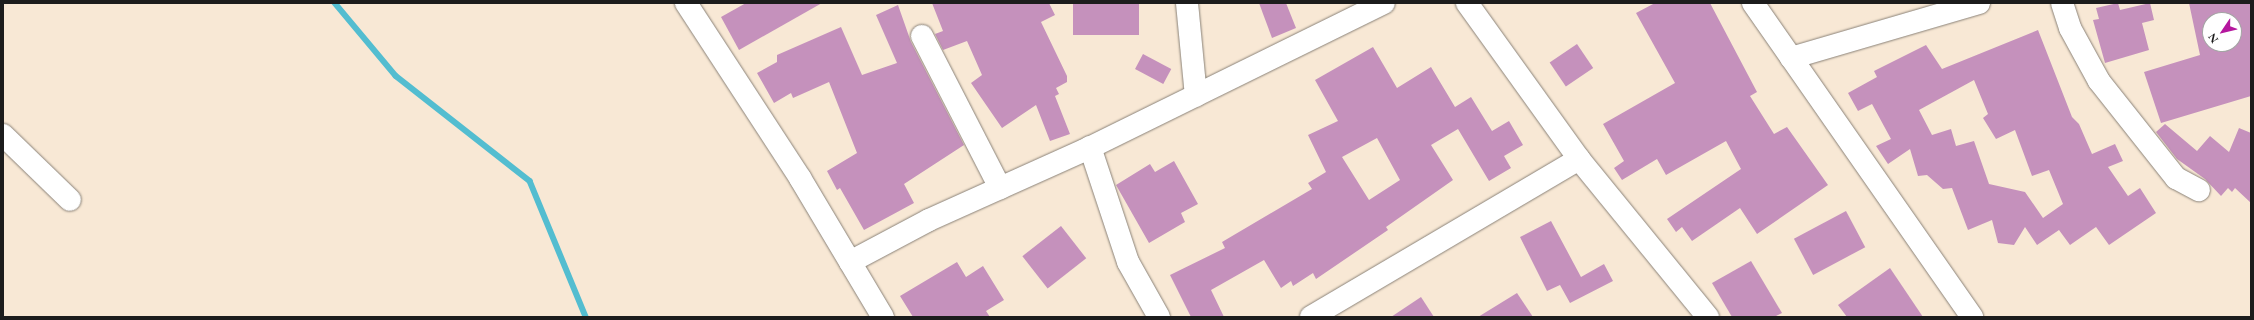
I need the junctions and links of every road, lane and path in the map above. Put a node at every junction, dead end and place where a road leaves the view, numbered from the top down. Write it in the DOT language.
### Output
graph roads {
  1 [pos="686,3"];
  2 [pos="1187,3"];
  3 [pos="1384,3"];
  4 [pos="1467,3"];
  5 [pos="1753,3"];
  6 [pos="1979,3"];
  7 [pos="2062,3"];
  8 [pos="922,36"];
  9 [pos="1791,58"];
  10 [pos="1196,96"];
  11 [pos="3,135"];
  12 [pos="1090,147"];
  13 [pos="1579,159"];
  14 [pos="1000,188"];
  15 [pos="2199,190"];
  16 [pos="70,200"];
  17 [pos="850,262"];
  18 [pos="882,317"];
  19 [pos="1159,317"];
  20 [pos="1311,317"];
  21 [pos="1708,317"];
  22 [pos="1972,317"];
  1 -- 17 [label="street"];
  2 -- 10 [label="street"];
  3 -- 10 [label="street"];
  4 -- 13 [label="street"];
  5 -- 9 [label="street"];
  6 -- 9 [label="street"];
  7 -- 15 [label="street"];
  8 -- 14 [label="street"];
  9 -- 22 [label="street"];
  10 -- 12 [label="street"];
  11 -- 16 [label="street"];
  12 -- 14 [label="street"];
  12 -- 19 [label="street"];
  13 -- 20 [label="street"];
  13 -- 21 [label="street"];
  14 -- 17 [label="street"];
  17 -- 18 [label="street"];
}
